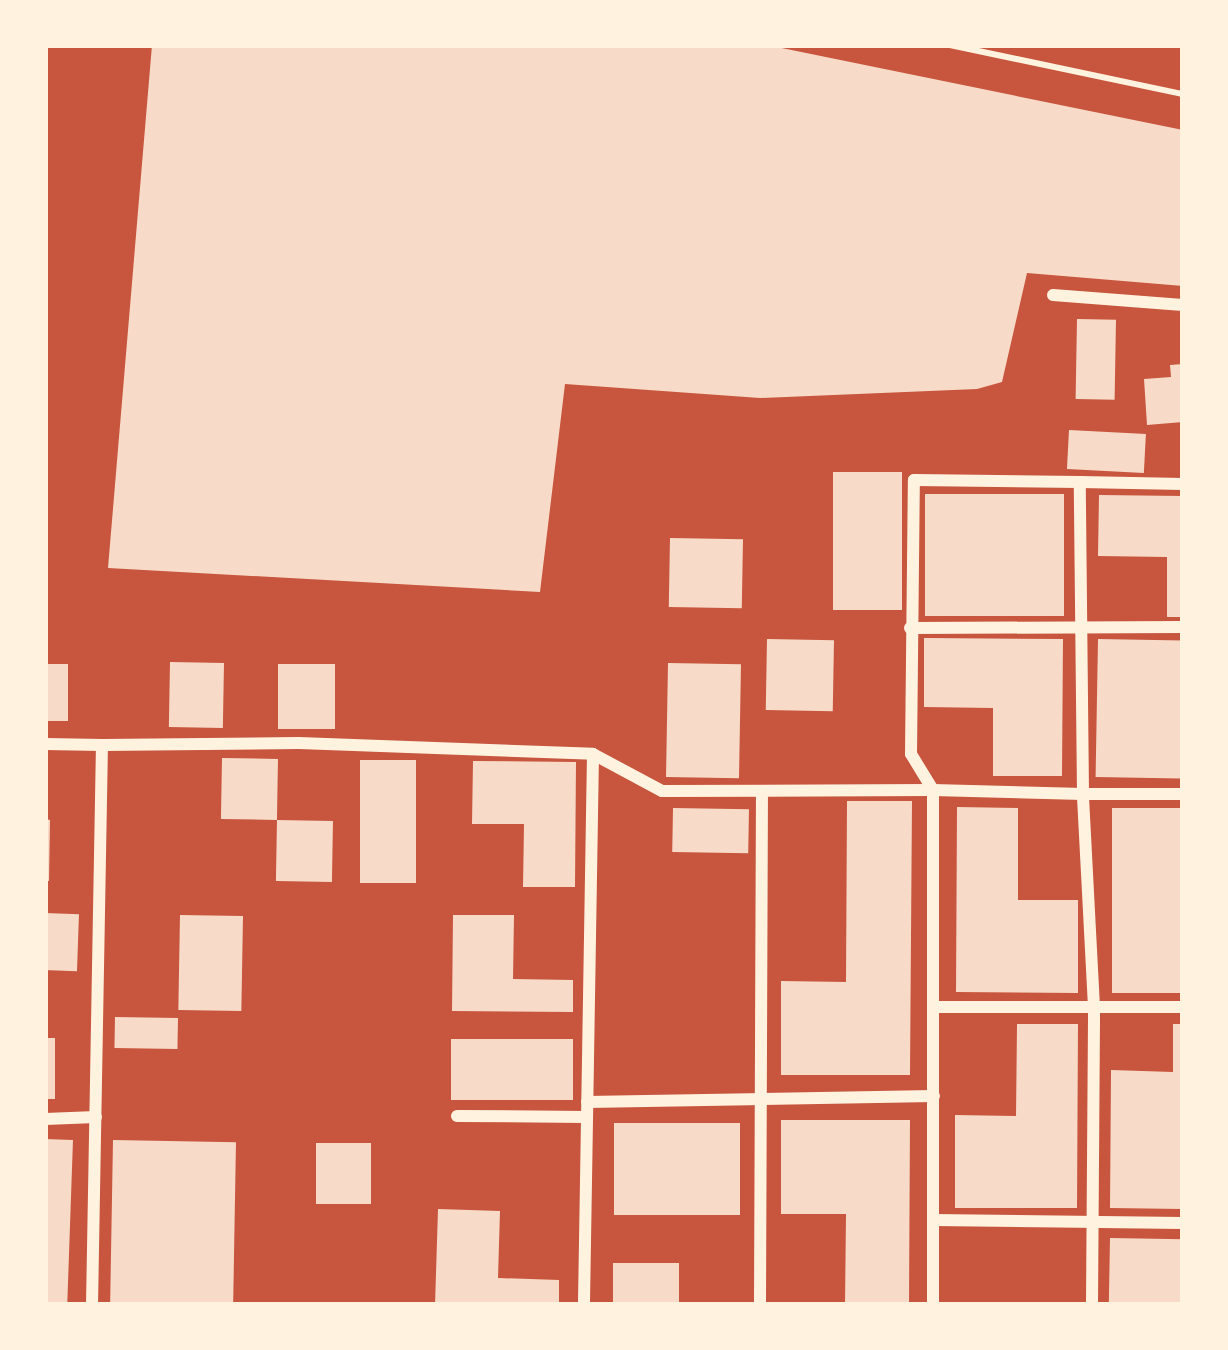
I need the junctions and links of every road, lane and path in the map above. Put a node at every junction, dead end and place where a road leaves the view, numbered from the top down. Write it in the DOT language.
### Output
graph roads {
  1 [pos="950,45"];
  2 [pos="1183,94"];
  3 [pos="1053,295"];
  4 [pos="1183,304"];
  5 [pos="1080,482"];
  6 [pos="1183,484"];
  7 [pos="1080,626"];
  8 [pos="1183,627"];
  9 [pos="910,628"];
  10 [pos="45,744"];
  11 [pos="101,745"];
  12 [pos="592,754"];
  13 [pos="933,790"];
  14 [pos="762,792"];
  15 [pos="1084,794"];
  16 [pos="1183,794"];
  17 [pos="934,1007"];
  18 [pos="1094,1007"];
  19 [pos="1183,1007"];
  20 [pos="934,1096"];
  21 [pos="763,1097"];
  22 [pos="587,1102"];
  23 [pos="457,1116"];
  24 [pos="96,1117"];
  25 [pos="586,1117"];
  26 [pos="45,1119"];
  27 [pos="933,1220"];
  28 [pos="1183,1223"];
  29 [pos="1092,1224"];
  30 [pos="92,1305"];
  31 [pos="584,1305"];
  32 [pos="760,1305"];
  33 [pos="933,1305"];
  34 [pos="1092,1305"];
  1 -- 2 [label="lane"];
  3 -- 4 [label="street"];
  5 -- 6 [label="street"];
  5 -- 7 [label="street"];
  5 -- 9 [label="street"];
  7 -- 8 [label="street"];
  7 -- 9 [label="street"];
  7 -- 15 [label="street"];
  9 -- 13 [label="street"];
  10 -- 11 [label="street"];
  11 -- 12 [label="street"];
  11 -- 24 [label="street"];
  12 -- 14 [label="street"];
  12 -- 22 [label="street"];
  13 -- 14 [label="street"];
  13 -- 15 [label="street"];
  13 -- 17 [label="street"];
  14 -- 21 [label="street"];
  15 -- 16 [label="street"];
  15 -- 18 [label="street"];
  17 -- 18 [label="street"];
  17 -- 20 [label="street"];
  18 -- 19 [label="street"];
  18 -- 29 [label="street"];
  20 -- 21 [label="street"];
  20 -- 27 [label="street"];
  21 -- 22 [label="street"];
  21 -- 32 [label="street"];
  22 -- 25 [label="street"];
  23 -- 25 [label="street"];
  24 -- 26 [label="street"];
  24 -- 30 [label="street"];
  25 -- 31 [label="street"];
  27 -- 29 [label="street"];
  27 -- 33 [label="street"];
  28 -- 29 [label="street"];
  29 -- 34 [label="street"];
}
